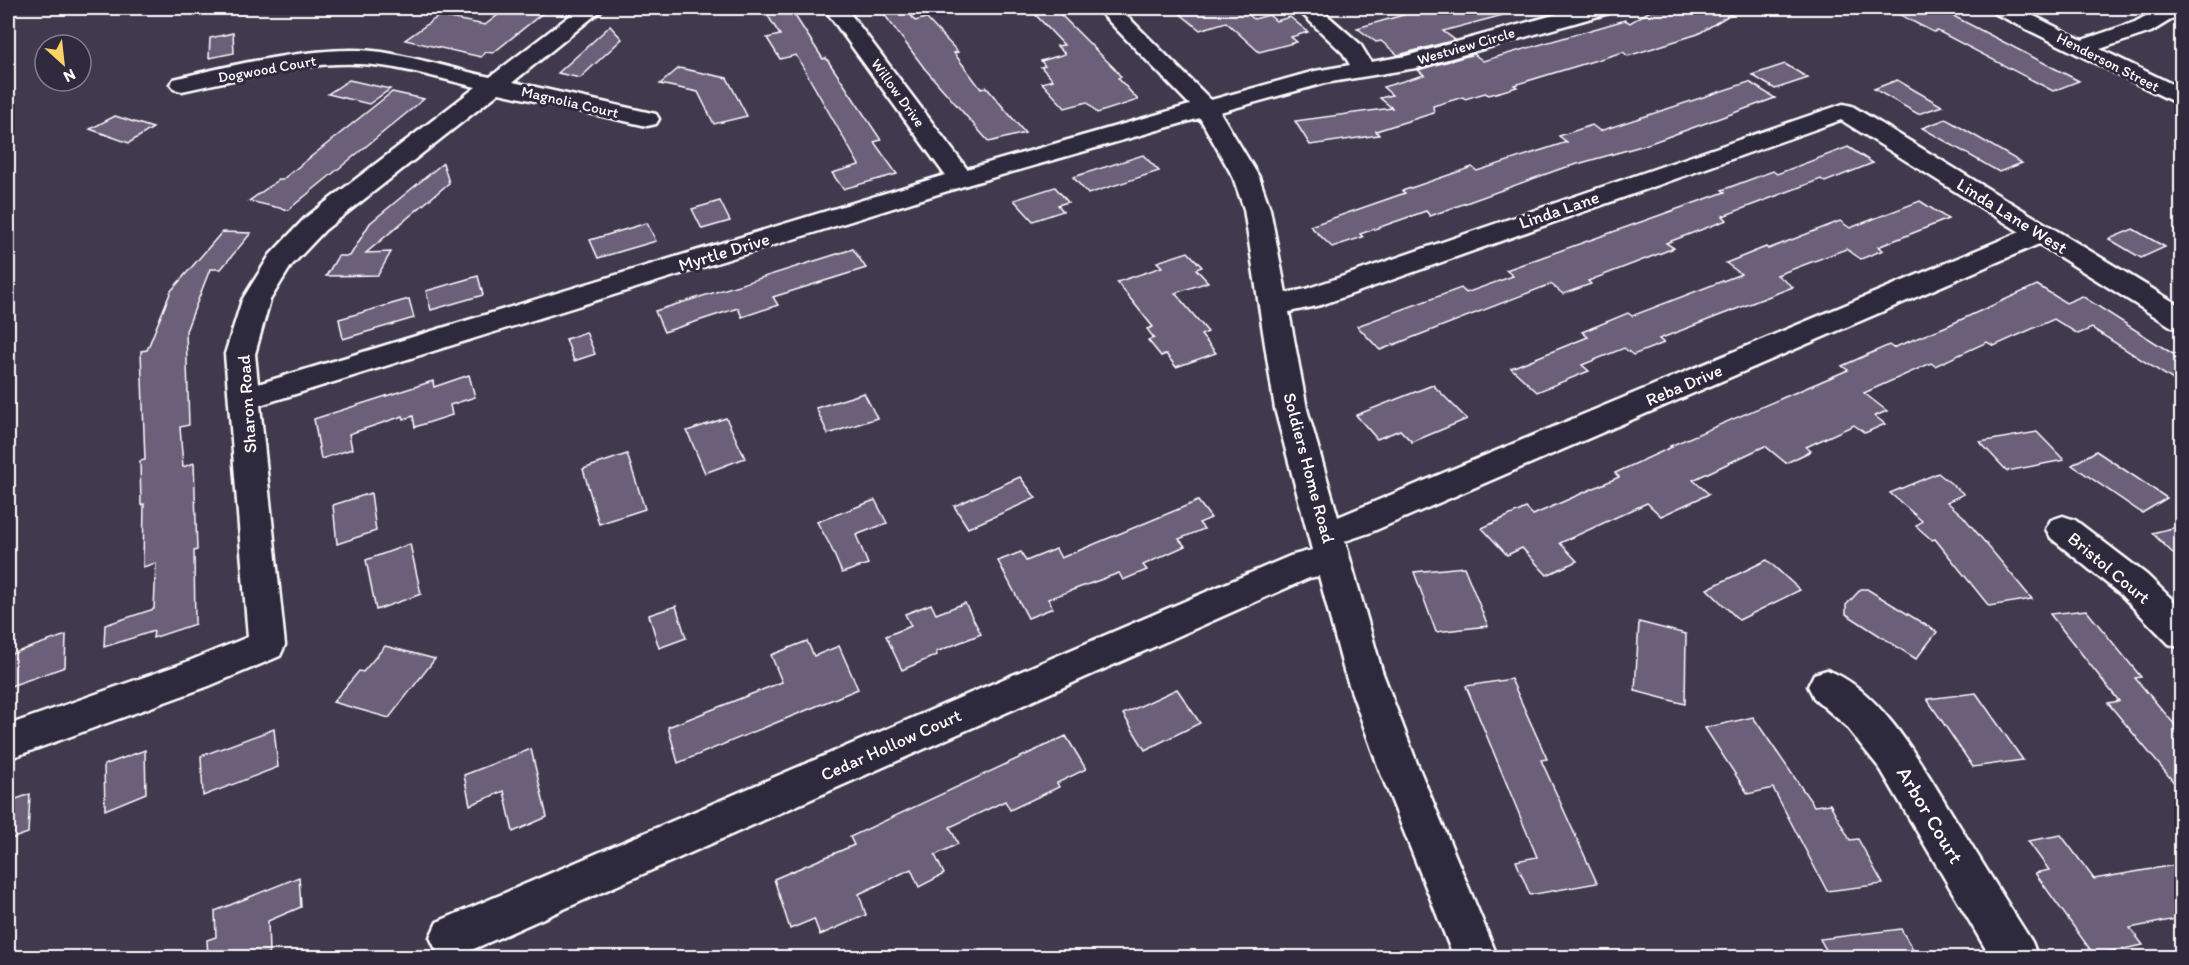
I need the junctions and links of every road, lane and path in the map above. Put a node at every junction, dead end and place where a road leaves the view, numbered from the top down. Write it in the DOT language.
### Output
graph roads {
  1 [pos="593,8"];
  2 [pos="835,8"];
  3 [pos="1107,8"];
  4 [pos="1307,8"];
  5 [pos="1601,8"];
  6 [pos="2002,8"];
  7 [pos="2175,8"];
  8 [pos="2080,48"];
  9 [pos="1364,69"];
  10 [pos="182,84"];
  11 [pos="494,85"];
  12 [pos="2181,99"];
  13 [pos="1205,108"];
  14 [pos="1843,111"];
  15 [pos="647,119"];
  16 [pos="961,179"];
  17 [pos="2041,233"];
  18 [pos="1273,305"];
  19 [pos="2181,320"];
  20 [pos="245,399"];
  21 [pos="2063,529"];
  22 [pos="1329,547"];
  23 [pos="2181,633"];
  24 [pos="1827,686"];
  25 [pos="8,742"];
  26 [pos="452,937"];
  27 [pos="1476,957"];
  28 [pos="2016,957"];
  1 -- 11 [label="street, Sharon Road"];
  2 -- 16 [label="street, Willow Drive"];
  3 -- 13 [label="street, Soldiers Home Road"];
  4 -- 9 [label="street"];
  5 -- 9 [label="street, Westview Circle"];
  6 -- 8 [label="street, Henderson Street"];
  7 -- 8 [label="street"];
  8 -- 12 [label="street, Henderson Street"];
  9 -- 13 [label="street, Westview Circle"];
  10 -- 11 [label="street, Dogwood Court"];
  11 -- 15 [label="street, Magnolia Court"];
  11 -- 20 [label="street, Sharon Road"];
  13 -- 16 [label="street, Myrtle Drive"];
  13 -- 18 [label="street, Soldiers Home Road"];
  14 -- 17 [label="street, Linda Lane West"];
  14 -- 18 [label="street, Linda Lane"];
  16 -- 20 [label="street, Myrtle Drive"];
  17 -- 19 [label="street, Linda Lane West"];
  17 -- 22 [label="street, Reba Drive"];
  18 -- 22 [label="street, Soldiers Home Road"];
  20 -- 25 [label="street, Sharon Road"];
  21 -- 23 [label="street, Bristol Court"];
  22 -- 26 [label="street, Cedar Hollow Court"];
  22 -- 27 [label="street, Soldiers Home Road"];
  24 -- 28 [label="street, Arbor Court"];
}
